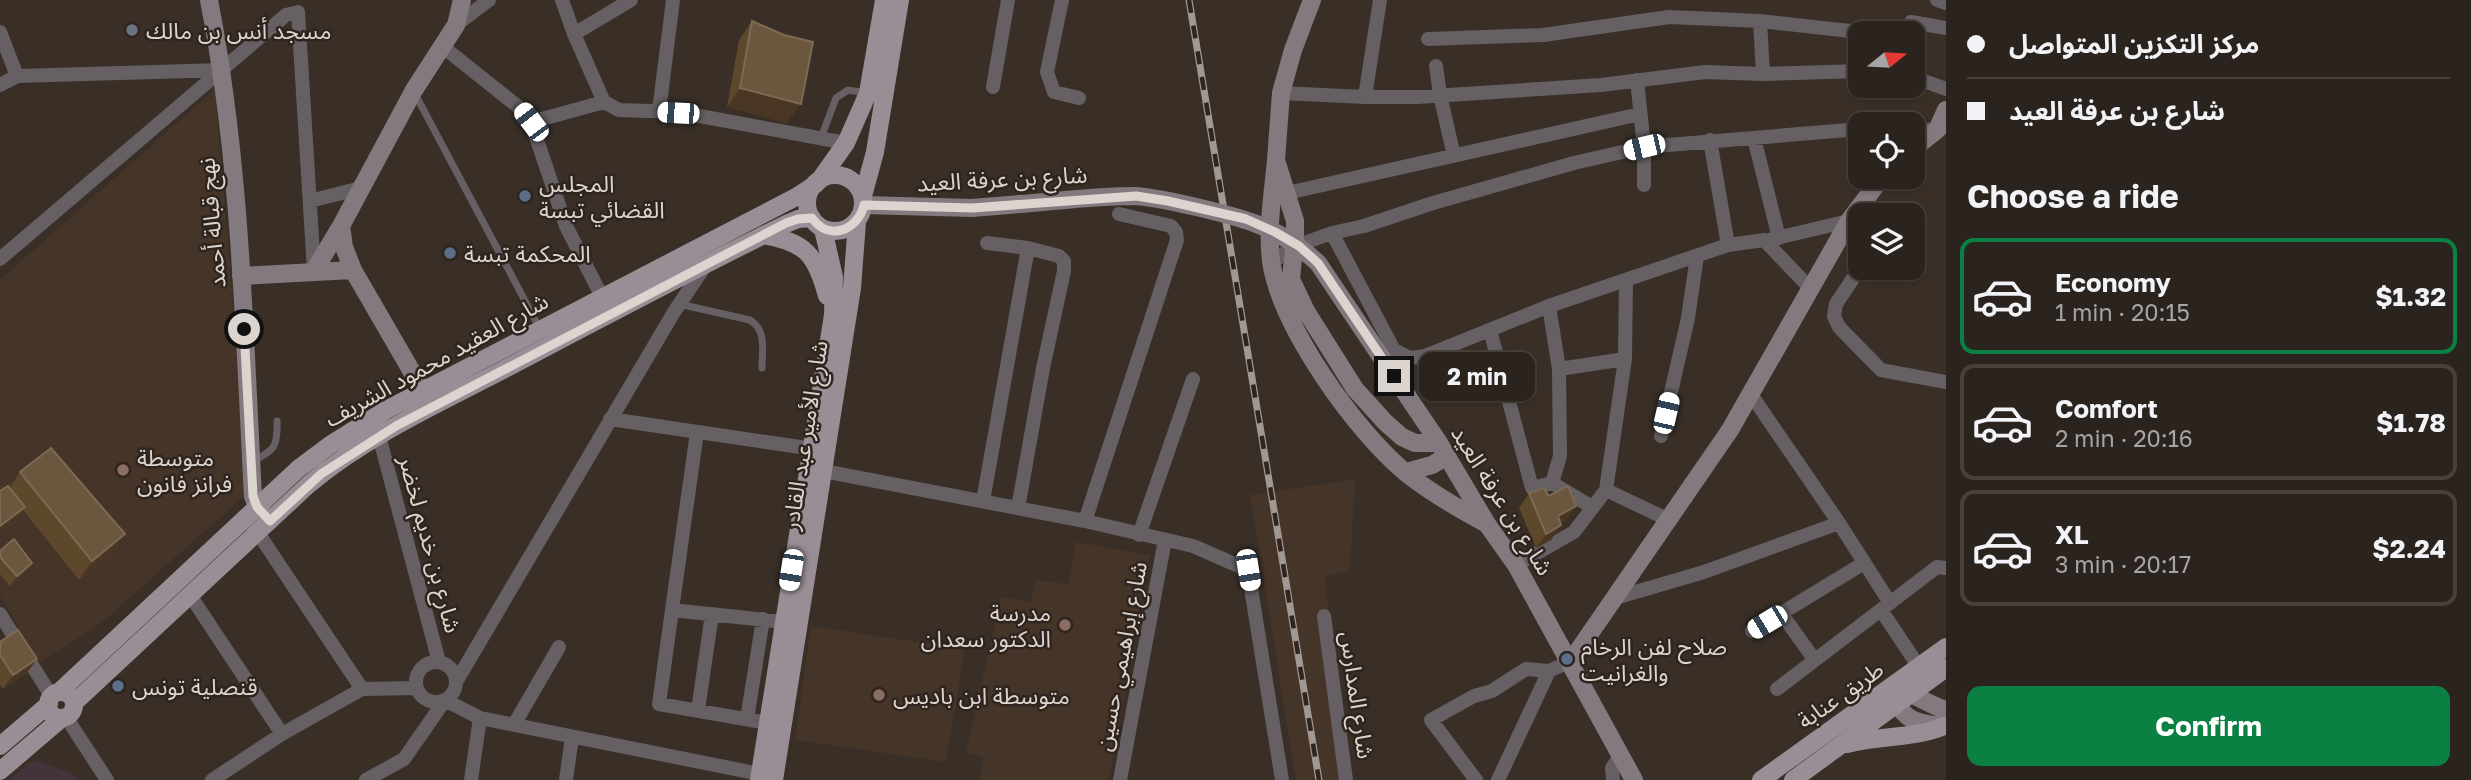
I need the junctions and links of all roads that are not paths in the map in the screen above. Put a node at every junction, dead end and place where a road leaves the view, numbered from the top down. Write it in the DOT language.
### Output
graph roads {
  1 [pos="209,0"];
  2 [pos="462,0"];
  3 [pos="489,0"];
  4 [pos="562,0"];
  5 [pos="631,0"];
  6 [pos="673,0"];
  7 [pos="884,0"];
  8 [pos="900,0"];
  9 [pos="1008,0"];
  10 [pos="1062,0"];
  11 [pos="1312,0"];
  12 [pos="1380,0"];
  13 [pos="1937,0"];
  14 [pos="1946,3"];
  15 [pos="1760,21"];
  16 [pos="1925,24"];
  17 [pos="456,25"];
  18 [pos="1946,28"];
  19 [pos="1848,31"];
  20 [pos="0,32"];
  21 [pos="573,34"];
  22 [pos="1428,39"];
  23 [pos="442,46"];
  24 [pos="1436,66"];
  25 [pos="223,70"];
  26 [pos="1848,71"];
  27 [pos="1763,74"];
  28 [pos="17,76"];
  29 [pos="1637,80"];
  30 [pos="1925,81"];
  31 [pos="0,85"];
  32 [pos="993,87"];
  33 [pos="1946,89"];
  34 [pos="414,90"];
  35 [pos="868,93"];
  36 [pos="1281,93"];
  37 [pos="1440,95"];
  38 [pos="1365,97"];
  39 [pos="1079,98"];
  40 [pos="604,102"];
  41 [pos="1946,110"];
  42 [pos="659,111"];
  43 [pos="1640,114"];
  44 [pos="531,122"];
  45 [pos="1848,130"];
  46 [pos="1941,130"];
  47 [pos="821,138"];
  48 [pos="1754,138"];
  49 [pos="1710,140"];
  50 [pos="1925,141"];
  51 [pos="846,143"];
  52 [pos="1644,147"];
  53 [pos="1454,156"];
  54 [pos="1276,160"];
  55 [pos="817,183"];
  56 [pos="1644,185"];
  57 [pos="361,188"];
  58 [pos="1287,193"];
  59 [pos="310,201"];
  60 [pos="861,208"];
  61 [pos="1119,214"];
  62 [pos="1848,218"];
  63 [pos="817,223"];
  64 [pos="341,226"];
  65 [pos="1848,230"];
  66 [pos="1332,233"];
  67 [pos="763,235"];
  68 [pos="1779,238"];
  69 [pos="1764,240"];
  70 [pos="987,243"];
  71 [pos="1728,245"];
  72 [pos="1293,247"];
  73 [pos="1028,248"];
  74 [pos="1697,256"];
  75 [pos="0,259"];
  76 [pos="707,262"];
  77 [pos="1271,263"];
  78 [pos="353,270"];
  79 [pos="314,271"];
  80 [pos="241,276"];
  81 [pos="1852,280"];
  82 [pos="1626,281"];
  83 [pos="1810,288"];
  84 [pos="602,296"];
  85 [pos="679,304"];
  86 [pos="1549,306"];
  87 [pos="833,315"];
  88 [pos="540,329"];
  89 [pos="1490,330"];
  90 [pos="1625,359"];
  91 [pos="762,368"];
  92 [pos="1559,369"];
  93 [pos="1193,379"];
  94 [pos="1946,382"];
  95 [pos="423,391"];
  96 [pos="1750,393"];
  97 [pos="610,419"];
  98 [pos="277,421"];
  99 [pos="697,432"];
  100 [pos="379,436"];
  101 [pos="1661,436"];
  102 [pos="819,450"];
  103 [pos="1443,450"];
  104 [pos="251,463"];
  105 [pos="815,469"];
  106 [pos="1406,472"];
  107 [pos="1552,482"];
  108 [pos="1606,489"];
  109 [pos="983,501"];
  110 [pos="1592,507"];
  111 [pos="1018,508"];
  112 [pos="251,512"];
  113 [pos="1085,520"];
  114 [pos="1669,520"];
  115 [pos="1839,523"];
  116 [pos="1488,524"];
  117 [pos="264,526"];
  118 [pos="1139,535"];
  119 [pos="1165,540"];
  120 [pos="1864,563"];
  121 [pos="1516,565"];
  122 [pos="1946,568"];
  123 [pos="190,595"];
  124 [pos="1615,598"];
  125 [pos="1885,607"];
  126 [pos="672,610"];
  127 [pos="1781,613"];
  128 [pos="0,614"];
  129 [pos="712,614"];
  130 [pos="1324,617"];
  131 [pos="762,619"];
  132 [pos="784,622"];
  133 [pos="1752,631"];
  134 [pos="559,647"];
  135 [pos="1946,647"];
  136 [pos="1814,659"];
  137 [pos="1571,661"];
  138 [pos="439,662"];
  139 [pos="1919,667"];
  140 [pos="1946,667"];
  141 [pos="1549,671"];
  142 [pos="456,682"];
  143 [pos="362,688"];
  144 [pos="417,688"];
  145 [pos="1777,689"];
  146 [pos="1900,695"];
  147 [pos="53,698"];
  148 [pos="444,700"];
  149 [pos="698,710"];
  150 [pos="67,713"];
  151 [pos="481,718"];
  152 [pos="747,719"];
  153 [pos="1945,721"];
  154 [pos="515,723"];
  155 [pos="768,723"];
  156 [pos="282,734"];
  157 [pos="572,737"];
  158 [pos="0,746"];
  159 [pos="1840,746"];
  160 [pos="1621,755"];
  161 [pos="0,771"];
  162 [pos="764,778"];
  163 [pos="107,780"];
  164 [pos="212,780"];
  165 [pos="366,780"];
  166 [pos="471,780"];
  167 [pos="566,780"];
  168 [pos="1120,780"];
  169 [pos="1282,780"];
  170 [pos="1346,780"];
  171 [pos="1476,780"];
  172 [pos="1498,780"];
  173 [pos="1613,780"];
  174 [pos="1634,780"];
  175 [pos="1762,780"];
  176 [pos="1793,780"];
  1 -- 25 [label="street, نهج قبالة أحمد"];
  2 -- 17 [label="street"];
  3 -- 17 [label="street"];
  4 -- 21 [label="street"];
  5 -- 21 [label="street"];
  6 -- 42 [label="street"];
  7 -- 35 [label="main road"];
  8 -- 60 [label="main road, شارع الأمير عبد القادر"];
  9 -- 32 [label="street"];
  10 -- 39 [label="street"];
  11 -- 36 [label="street"];
  12 -- 38 [label="street"];
  13 -- 14 [label="street"];
  15 -- 19 [label="street"];
  15 -- 22 [label="street"];
  15 -- 27 [label="street"];
  16 -- 18 [label="street"];
  17 -- 23 [label="street"];
  20 -- 28 [label="street"];
  21 -- 40 [label="street"];
  23 -- 34 [label="street"];
  23 -- 44 [label="street"];
  24 -- 37 [label="street"];
  25 -- 28 [label="street"];
  25 -- 59 [label="street"];
  25 -- 75 [label="street"];
  25 -- 80 [label="street, نهج قبالة أحمد"];
  26 -- 27 [label="street"];
  27 -- 29 [label="street"];
  28 -- 31 [label="street"];
  29 -- 37 [label="street"];
  29 -- 43 [label="street"];
  30 -- 33 [label="street"];
  34 -- 57 [label="street"];
  34 -- 88 [label="lane"];
  35 -- 47 [label="lane"];
  35 -- 51 [label="main road"];
  36 -- 38 [label="street"];
  36 -- 54 [label="street"];
  37 -- 38 [label="street"];
  37 -- 53 [label="street"];
  40 -- 42 [label="street"];
  40 -- 44 [label="street"];
  41 -- 46 [label="street"];
  42 -- 47 [label="street"];
  43 -- 52 [label="street"];
  43 -- 53 [label="street"];
  44 -- 84 [label="street"];
  45 -- 48 [label="street"];
  46 -- 50 [label="street"];
  47 -- 51 [label="street"];
  48 -- 49 [label="street"];
  48 -- 68 [label="street"];
  49 -- 52 [label="street"];
  49 -- 71 [label="street"];
  51 -- 55 [label="main road"];
  52 -- 56 [label="street"];
  52 -- 66 [label="street"];
  53 -- 58 [label="street"];
  54 -- 58 [label="street"];
  54 -- 77 [label="street"];
  55 -- 60 [label="main road"];
  55 -- 63 [label="main road"];
  55 -- 84 [label="main road, شارع العقيد محمود الشريف"];
  57 -- 59 [label="street"];
  57 -- 64 [label="street"];
  58 -- 72 [label="street"];
  59 -- 79 [label="street"];
  60 -- 63 [label="main road"];
  60 -- 102 [label="main road, شارع الأمير عبد القادر"];
  60 -- 103 [label="street, شارع بن عرفة العيد, bridge"];
  61 -- 113 [label="street"];
  62 -- 68 [label="street"];
  63 -- 67 [label="main road, شارع العقيد محمود الشريف"];
  63 -- 87 [label="main road, شارع الأمير عبد القادر"];
  64 -- 78 [label="street"];
  64 -- 79 [label="street"];
  65 -- 83 [label="street"];
  66 -- 72 [label="street"];
  66 -- 89 [label="street"];
  67 -- 76 [label="main road, شارع العقيد محمود الشريف"];
  67 -- 87 [label="main road"];
  68 -- 69 [label="street"];
  69 -- 71 [label="street"];
  69 -- 83 [label="street"];
  70 -- 73 [label="street"];
  71 -- 74 [label="street"];
  72 -- 77 [label="street"];
  72 -- 103 [label="street"];
  73 -- 109 [label="street"];
  73 -- 111 [label="street"];
  74 -- 82 [label="street"];
  74 -- 101 [label="street"];
  76 -- 85 [label="street"];
  76 -- 100 [label="main road, شارع العقيد محمود الشريف"];
  77 -- 106 [label="street"];
  78 -- 79 [label="street"];
  78 -- 95 [label="street"];
  79 -- 80 [label="street"];
  80 -- 104 [label="street, نهج قبالة أحمد"];
  81 -- 94 [label="street"];
  82 -- 86 [label="street"];
  82 -- 90 [label="street"];
  83 -- 96 [label="street"];
  84 -- 88 [label="main road, شارع العقيد محمود الشريف"];
  85 -- 91 [label="lane"];
  85 -- 97 [label="street"];
  86 -- 89 [label="street"];
  86 -- 92 [label="street"];
  87 -- 102 [label="main road, شارع الأمير عبد القادر"];
  88 -- 95 [label="main road, شارع العقيد محمود الشريف"];
  89 -- 107 [label="street"];
  90 -- 92 [label="street"];
  90 -- 108 [label="street"];
  92 -- 107 [label="street"];
  93 -- 118 [label="street"];
  95 -- 112 [label="main road, شارع العقيد محمود الشريف"];
  96 -- 114 [label="street"];
  96 -- 115 [label="street"];
  97 -- 99 [label="street"];
  97 -- 142 [label="street"];
  98 -- 104 [label="lane"];
  99 -- 102 [label="street"];
  99 -- 126 [label="street"];
  100 -- 117 [label="main road, شارع العقيد محمود الشريف"];
  100 -- 138 [label="street, شارع بن خديم لخضر"];
  102 -- 105 [label="main road, شارع الأمير عبد القادر"];
  103 -- 106 [label="street"];
  103 -- 116 [label="street, شارع بن عرفة العيد"];
  104 -- 112 [label="street, نهج قبالة أحمد"];
  105 -- 109 [label="street"];
  105 -- 132 [label="main road, شارع الأمير عبد القادر"];
  105 -- 162 [label="main road, شارع الأمير عبد القادر"];
  106 -- 116 [label="street"];
  107 -- 110 [label="street"];
  108 -- 110 [label="street"];
  108 -- 114 [label="street"];
  109 -- 111 [label="street"];
  110 -- 121 [label="street"];
  111 -- 113 [label="street"];
  112 -- 117 [label="street"];
  112 -- 147 [label="main road, شارع العقيد محمود الشريف"];
  113 -- 118 [label="street"];
  114 -- 124 [label="street"];
  115 -- 120 [label="street"];
  115 -- 124 [label="street"];
  116 -- 121 [label="street, شارع بن عرفة العيد"];
  117 -- 123 [label="main road, شارع العقيد محمود الشريف"];
  117 -- 143 [label="street"];
  118 -- 119 [label="street"];
  119 -- 168 [label="street, شارع إبراهيمي حسين"];
  119 -- 169 [label="street"];
  120 -- 125 [label="street"];
  120 -- 127 [label="street"];
  121 -- 137 [label="street, شارع بن عرفة العيد"];
  122 -- 125 [label="street"];
  123 -- 150 [label="main road, شارع العقيد محمود الشريف"];
  123 -- 156 [label="street"];
  124 -- 137 [label="street"];
  125 -- 136 [label="street"];
  125 -- 139 [label="street"];
  126 -- 129 [label="street"];
  126 -- 149 [label="street"];
  127 -- 133 [label="street"];
  127 -- 136 [label="street"];
  128 -- 147 [label="street"];
  129 -- 131 [label="street"];
  129 -- 149 [label="street"];
  130 -- 170 [label="street, شارع المدارس"];
  131 -- 132 [label="street"];
  131 -- 152 [label="street"];
  132 -- 155 [label="main road, شارع الأمير عبد القادر"];
  134 -- 154 [label="street"];
  135 -- 139 [label="main road, طريق عنابة"];
  136 -- 145 [label="street"];
  137 -- 141 [label="street"];
  137 -- 160 [label="street, شارع بن عرفة العيد"];
  138 -- 142 [label="street"];
  138 -- 144 [label="street"];
  139 -- 146 [label="main road, طريق عنابة"];
  140 -- 146 [label="main road, طريق عنابة"];
  141 -- 171 [label="street"];
  141 -- 172 [label="street"];
  142 -- 148 [label="street"];
  143 -- 144 [label="street"];
  143 -- 156 [label="street"];
  144 -- 148 [label="street"];
  146 -- 153 [label="street"];
  146 -- 159 [label="main road, طريق عنابة"];
  146 -- 175 [label="main road, طريق عنابة"];
  147 -- 150 [label="main road"];
  147 -- 158 [label="main road, شارع العقيد محمود الشريف"];
  148 -- 151 [label="street"];
  148 -- 165 [label="street"];
  149 -- 152 [label="street"];
  150 -- 161 [label="main road, شارع العقيد محمود الشريف"];
  150 -- 163 [label="street"];
  151 -- 154 [label="street"];
  151 -- 166 [label="street"];
  152 -- 155 [label="street"];
  153 -- 159 [label="main road"];
  154 -- 157 [label="street"];
  155 -- 162 [label="main road, شارع الأمير عبد القادر"];
  156 -- 164 [label="street"];
  157 -- 162 [label="street"];
  157 -- 167 [label="street"];
  159 -- 176 [label="main road, طريق عنابة"];
  160 -- 173 [label="street"];
  160 -- 174 [label="street, شارع بن عرفة العيد"];
}
